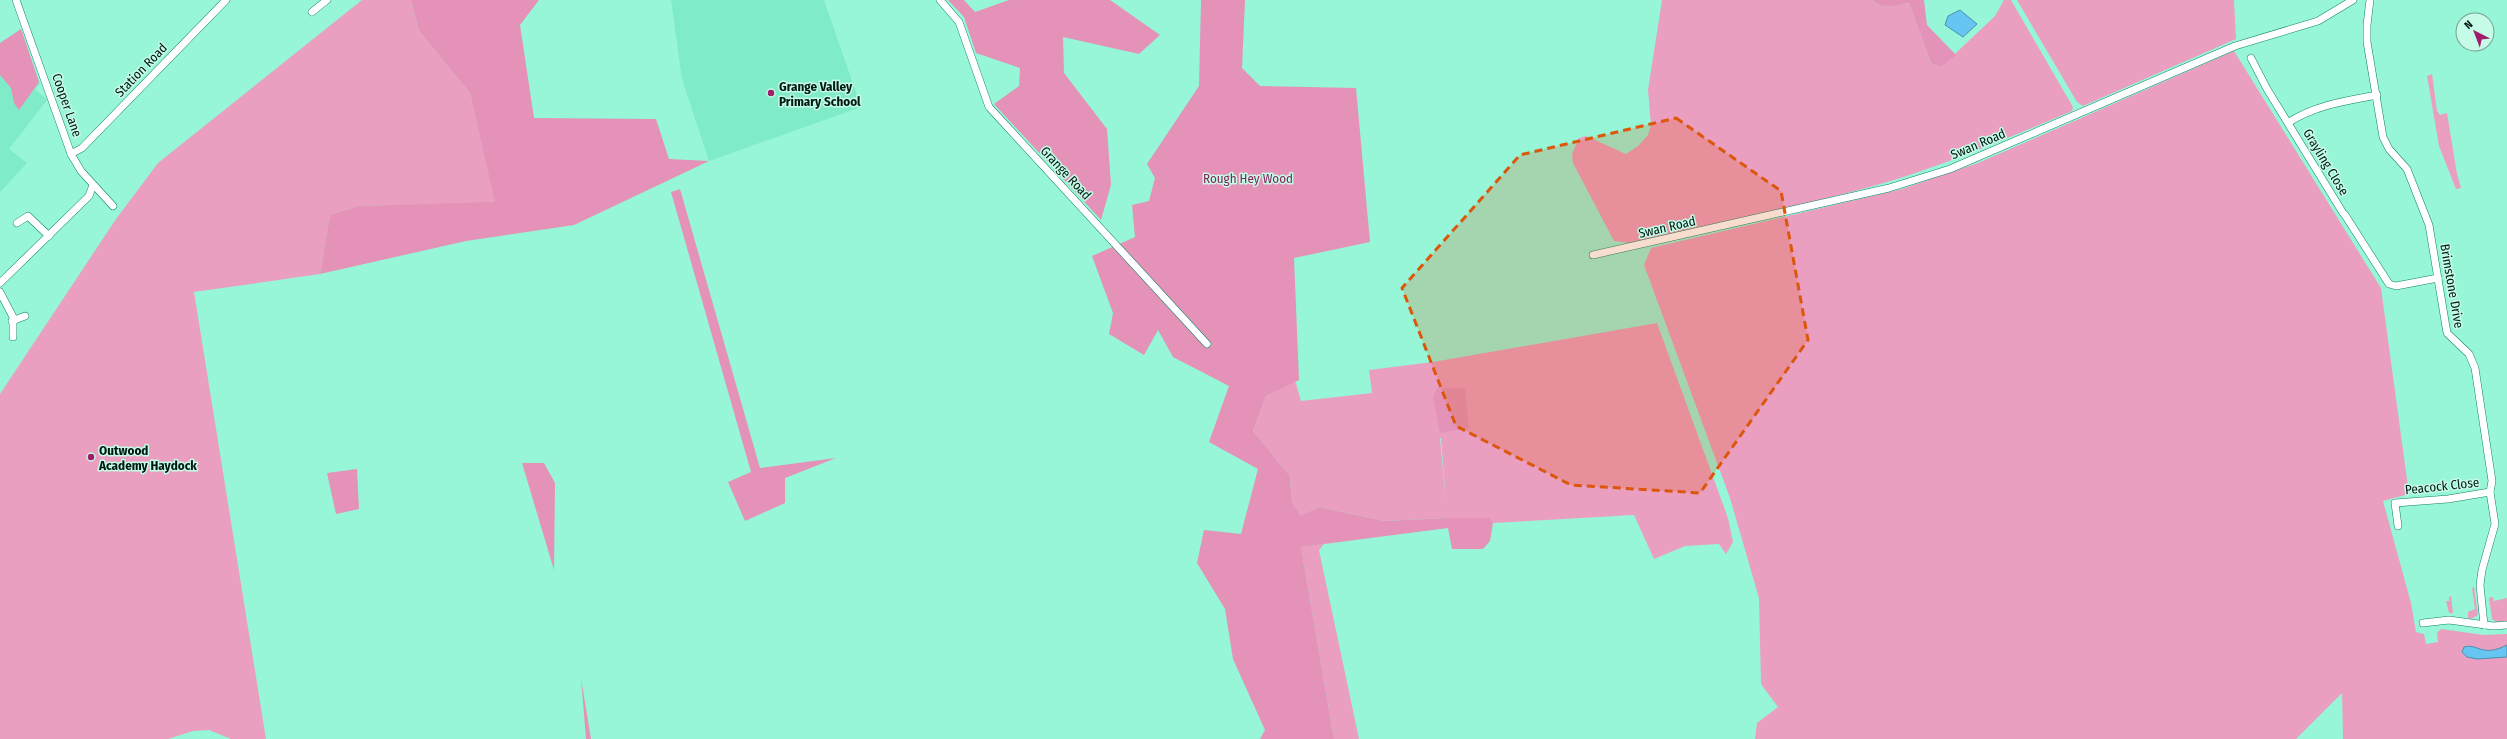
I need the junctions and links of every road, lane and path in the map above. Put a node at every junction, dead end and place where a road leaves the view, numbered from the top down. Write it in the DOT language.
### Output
graph roads {
  1 [pos="16,0"];
  2 [pos="226,0"];
  3 [pos="326,0"];
  4 [pos="940,0"];
  5 [pos="2353,0"];
  6 [pos="2370,0"];
  7 [pos="312,12"];
  8 [pos="2251,58"];
  9 [pos="2376,95"];
  10 [pos="2289,122"];
  11 [pos="71,154"];
  12 [pos="93,185"];
  13 [pos="113,206"];
  14 [pos="17,223"];
  15 [pos="49,236"];
  16 [pos="1593,255"];
  17 [pos="2438,278"];
  18 [pos="0,283"];
  19 [pos="0,292"];
  20 [pos="25,316"];
  21 [pos="12,321"];
  22 [pos="13,336"];
  23 [pos="1207,344"];
  24 [pos="2490,492"];
  25 [pos="2398,526"];
  26 [pos="2423,623"];
  27 [pos="2484,625"];
  28 [pos="2507,625"];
  1 -- 11 [label="street, Cooper Lane"];
  2 -- 11 [label="street, Station Road"];
  3 -- 7 [label="street"];
  4 -- 23 [label="street, Grange Road"];
  5 -- 16 [label="street, Swan Road"];
  6 -- 9 [label="street, Brimstone Drive"];
  8 -- 10 [label="street, Grayling Close"];
  9 -- 10 [label="street, Grayling Close"];
  9 -- 17 [label="street, Brimstone Drive"];
  10 -- 17 [label="street, Grayling Close"];
  11 -- 12 [label="street, Cooper Lane"];
  12 -- 13 [label="street, Cooper Lane"];
  12 -- 15 [label="street"];
  14 -- 15 [label="street"];
  15 -- 18 [label="street"];
  17 -- 24 [label="street, Brimstone Drive"];
  19 -- 21 [label="street"];
  20 -- 21 [label="street"];
  21 -- 22 [label="street"];
  24 -- 25 [label="street, Peacock Close"];
  24 -- 27 [label="street, Brimstone Drive"];
  26 -- 27 [label="street"];
  27 -- 28 [label="street"];
}
